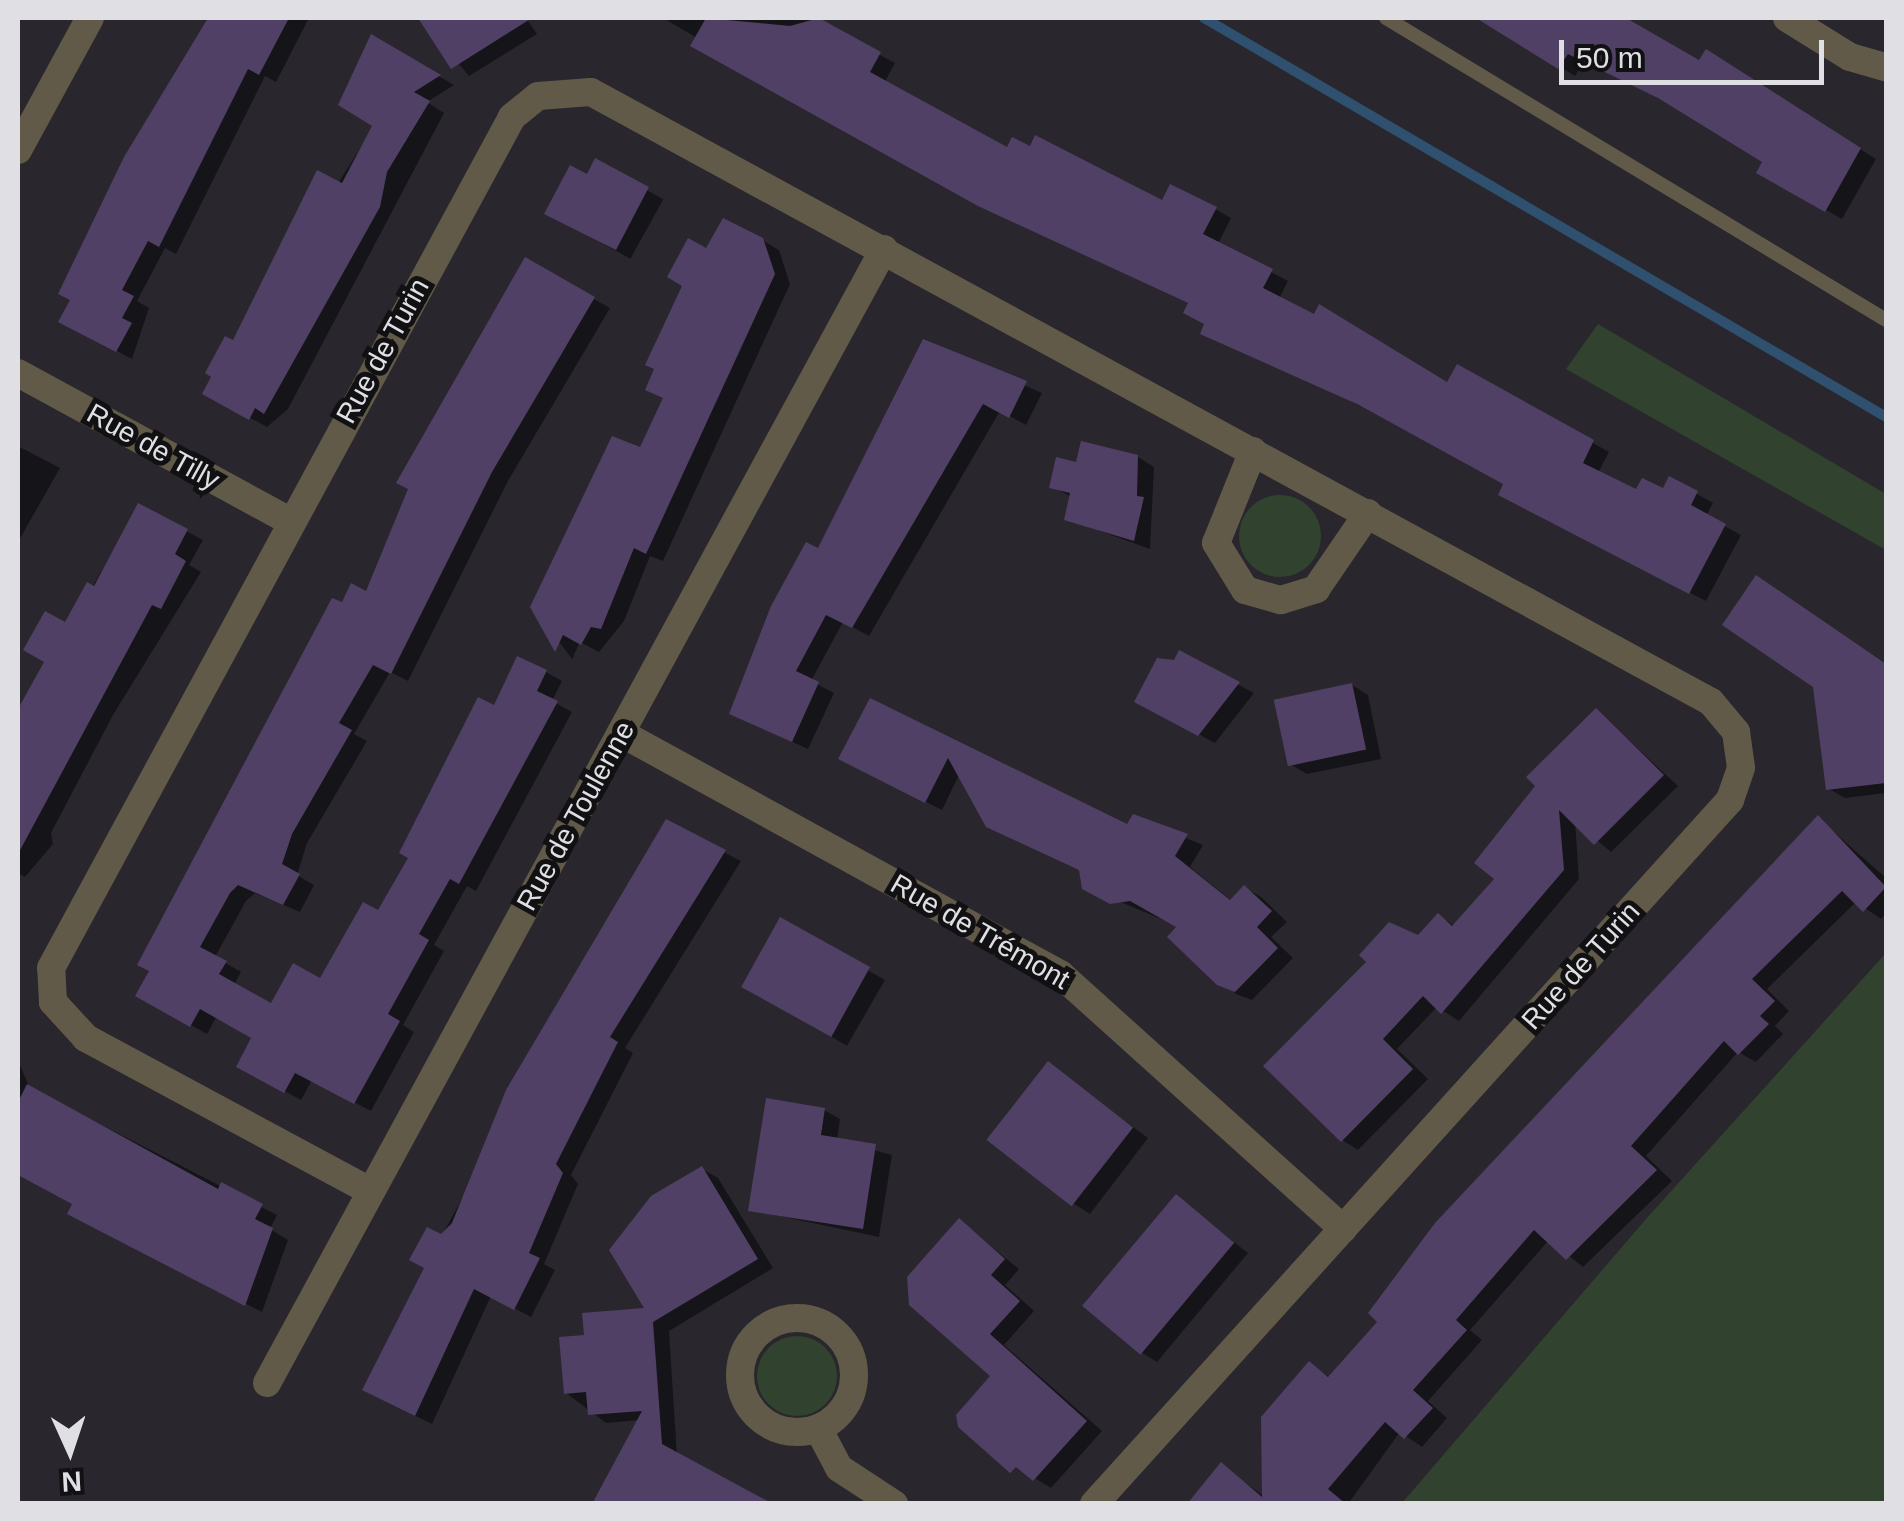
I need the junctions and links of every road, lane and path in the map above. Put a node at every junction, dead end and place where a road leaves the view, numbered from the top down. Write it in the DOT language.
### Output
graph roads {
  1 [pos="90,18"];
  2 [pos="1386,18"];
  3 [pos="1787,18"];
  4 [pos="1886,66"];
  5 [pos="18,150"];
  6 [pos="884,249"];
  7 [pos="1886,320"];
  8 [pos="18,372"];
  9 [pos="1253,450"];
  10 [pos="1368,513"];
  11 [pos="289,520"];
  12 [pos="620,733"];
  13 [pos="370,1192"];
  14 [pos="1343,1229"];
  15 [pos="266,1382"];
  16 [pos="818,1428"];
  17 [pos="894,1504"];
  18 [pos="1094,1504"];
  1 -- 5 [label="street"];
  2 -- 7 [label="lane"];
  3 -- 4 [label="street"];
  6 -- 9 [label="street, Rue de Turin"];
  6 -- 11 [label="street, Rue de Turin"];
  6 -- 12 [label="street, Rue de Toulenne"];
  8 -- 11 [label="street, Rue de Tilly"];
  9 -- 10 [label="street, Rue de Turin"];
  9 -- 10 [label="street"];
  10 -- 14 [label="street, Rue de Turin"];
  11 -- 13 [label="street, Rue de Turin"];
  12 -- 13 [label="street, Rue de Toulenne"];
  12 -- 14 [label="street, Rue de Trémont"];
  13 -- 15 [label="street, Rue de Toulenne"];
  14 -- 18 [label="street, Rue de Turin"];
  16 -- 16 [label="street"];
  16 -- 17 [label="street"];
}
